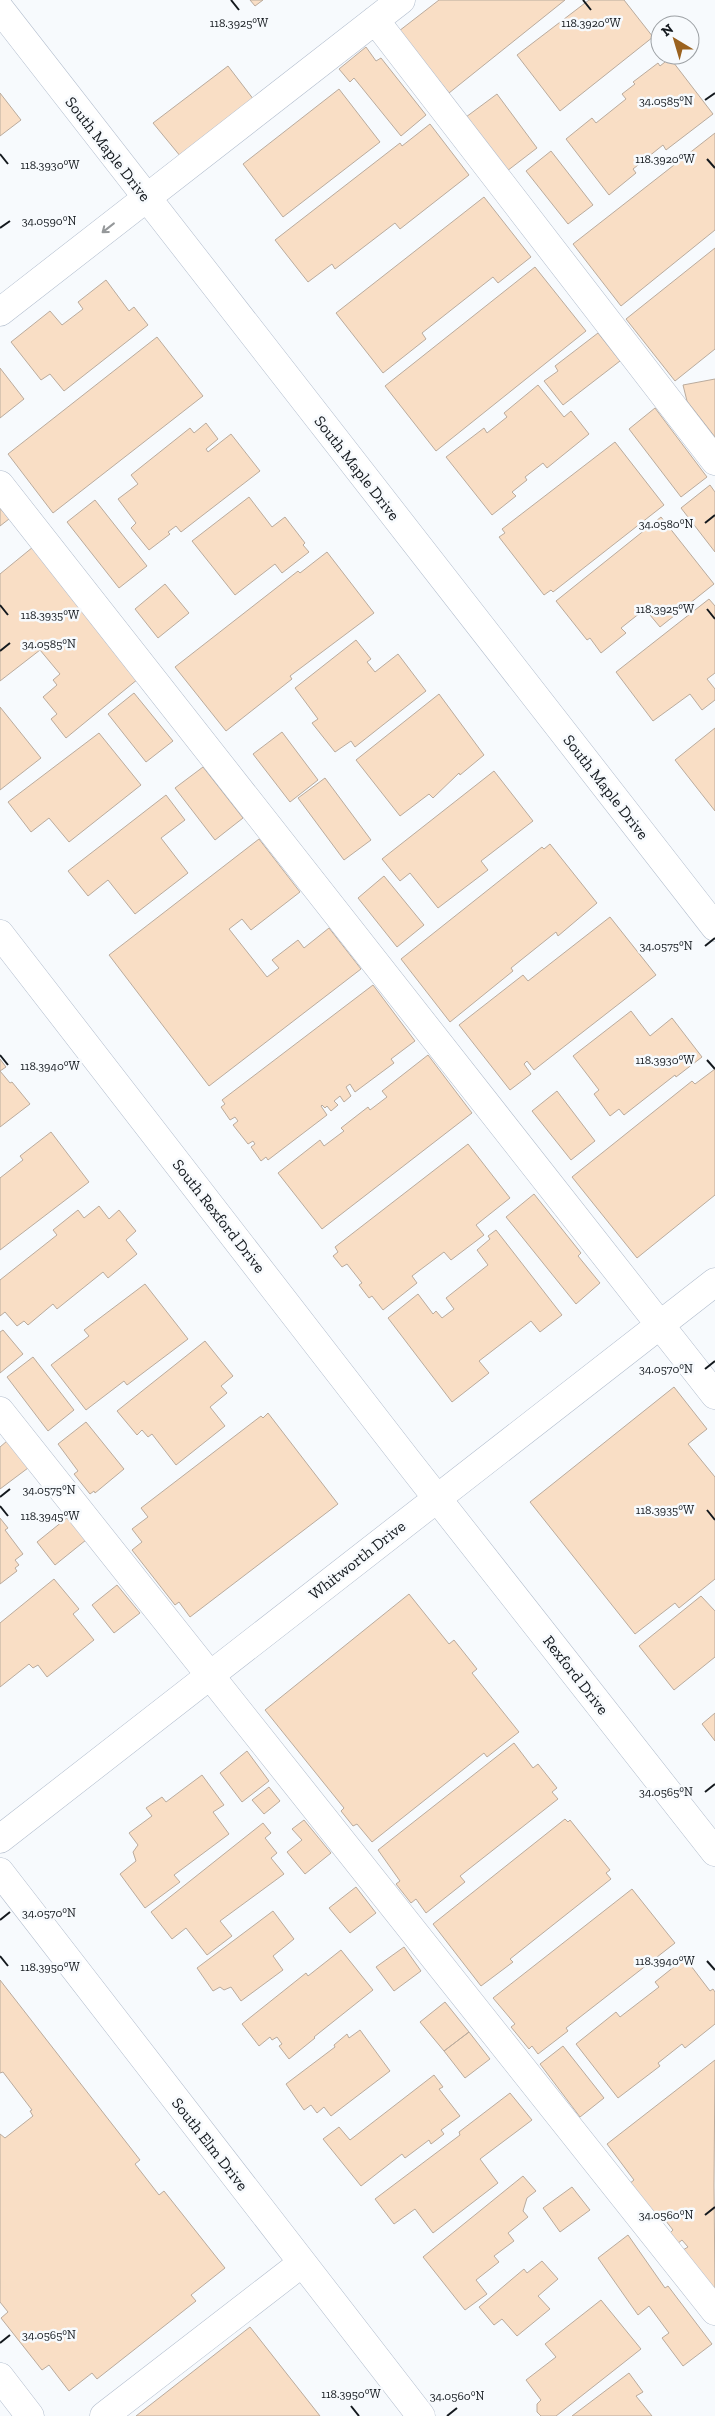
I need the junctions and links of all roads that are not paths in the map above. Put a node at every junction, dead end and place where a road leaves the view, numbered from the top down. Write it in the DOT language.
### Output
graph roads {
  1 [pos="401,0"];
  2 [pos="0,9"];
  3 [pos="375,20"];
  4 [pos="147,198"];
  5 [pos="0,312"];
  6 [pos="715,461"];
  7 [pos="0,485"];
  8 [pos="715,927"];
  9 [pos="0,934"];
  10 [pos="715,1282"];
  11 [pos="660,1325"];
  12 [pos="715,1395"];
  13 [pos="0,1411"];
  14 [pos="438,1498"];
  15 [pos="208,1675"];
  16 [pos="0,1839"];
  17 [pos="715,1852"];
  18 [pos="0,1872"];
  19 [pos="302,2263"];
  20 [pos="715,2311"];
  21 [pos="0,2377"];
  22 [pos="30,2416"];
  23 [pos="104,2416"];
  24 [pos="421,2416"];
  1 -- 3 [label="street"];
  2 -- 4 [label="street, South Maple Drive"];
  3 -- 4 [label="street"];
  3 -- 6 [label="street"];
  4 -- 5 [label="street, one-way"];
  4 -- 8 [label="street, South Maple Drive"];
  7 -- 11 [label="street"];
  9 -- 14 [label="street, South Rexford Drive"];
  10 -- 11 [label="street, Whitworth Drive"];
  11 -- 12 [label="street"];
  11 -- 14 [label="street, Whitworth Drive"];
  13 -- 15 [label="street"];
  14 -- 15 [label="street, Whitworth Drive"];
  14 -- 17 [label="street, Rexford Drive"];
  15 -- 16 [label="street, Whitworth Drive"];
  15 -- 20 [label="street"];
  18 -- 19 [label="street, South Elm Drive"];
  19 -- 23 [label="street"];
  19 -- 24 [label="street, South Elm Drive"];
  21 -- 22 [label="street"];
}
